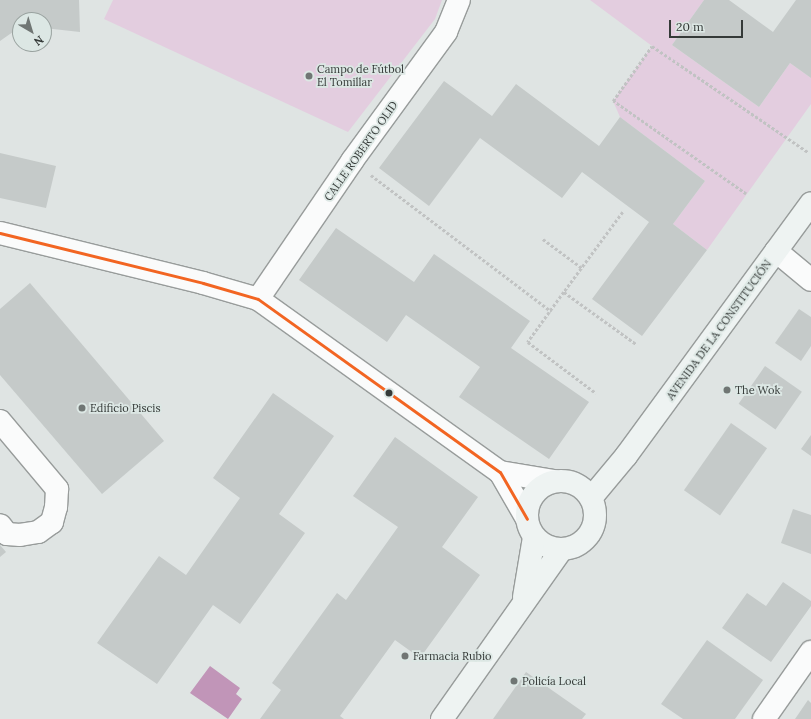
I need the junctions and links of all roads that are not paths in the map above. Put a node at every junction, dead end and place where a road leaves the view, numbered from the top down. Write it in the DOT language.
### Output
graph roads {
  1 [pos="459,0"];
  2 [pos="811,203"];
  3 [pos="0,233"];
  4 [pos="776,251"];
  5 [pos="811,280"];
  6 [pos="258,299"];
  7 [pos="0,421"];
  8 [pos="626,456"];
  9 [pos="500,472"];
  10 [pos="564,481"];
  11 [pos="592,498"];
  12 [pos="0,525"];
  13 [pos="531,528"];
  14 [pos="561,550"];
  15 [pos="523,602"];
  16 [pos="811,652"];
  17 [pos="442,719"];
  18 [pos="764,719"];
  1 -- 6 [label="street, CALLE ROBERTO OLID"];
  2 -- 4 [label="main road, AVENIDA DE LA CONSTITUCIÓN"];
  3 -- 6 [label="street"];
  4 -- 5 [label="street"];
  4 -- 8 [label="main road, AVENIDA DE LA CONSTITUCIÓN"];
  6 -- 9 [label="street"];
  7 -- 12 [label="street"];
  8 -- 10 [label="main road, AVENIDA DE LA CONSTITUCIÓN"];
  8 -- 11 [label="main road, AVENIDA DE LA CONSTITUCIÓN"];
  9 -- 10 [label="street"];
  9 -- 13 [label="street"];
  10 -- 11 [label="main road"];
  10 -- 13 [label="main road"];
  11 -- 14 [label="main road"];
  13 -- 14 [label="main road"];
  13 -- 15 [label="main road"];
  14 -- 15 [label="main road"];
  15 -- 17 [label="main road"];
  16 -- 18 [label="street"];
}
